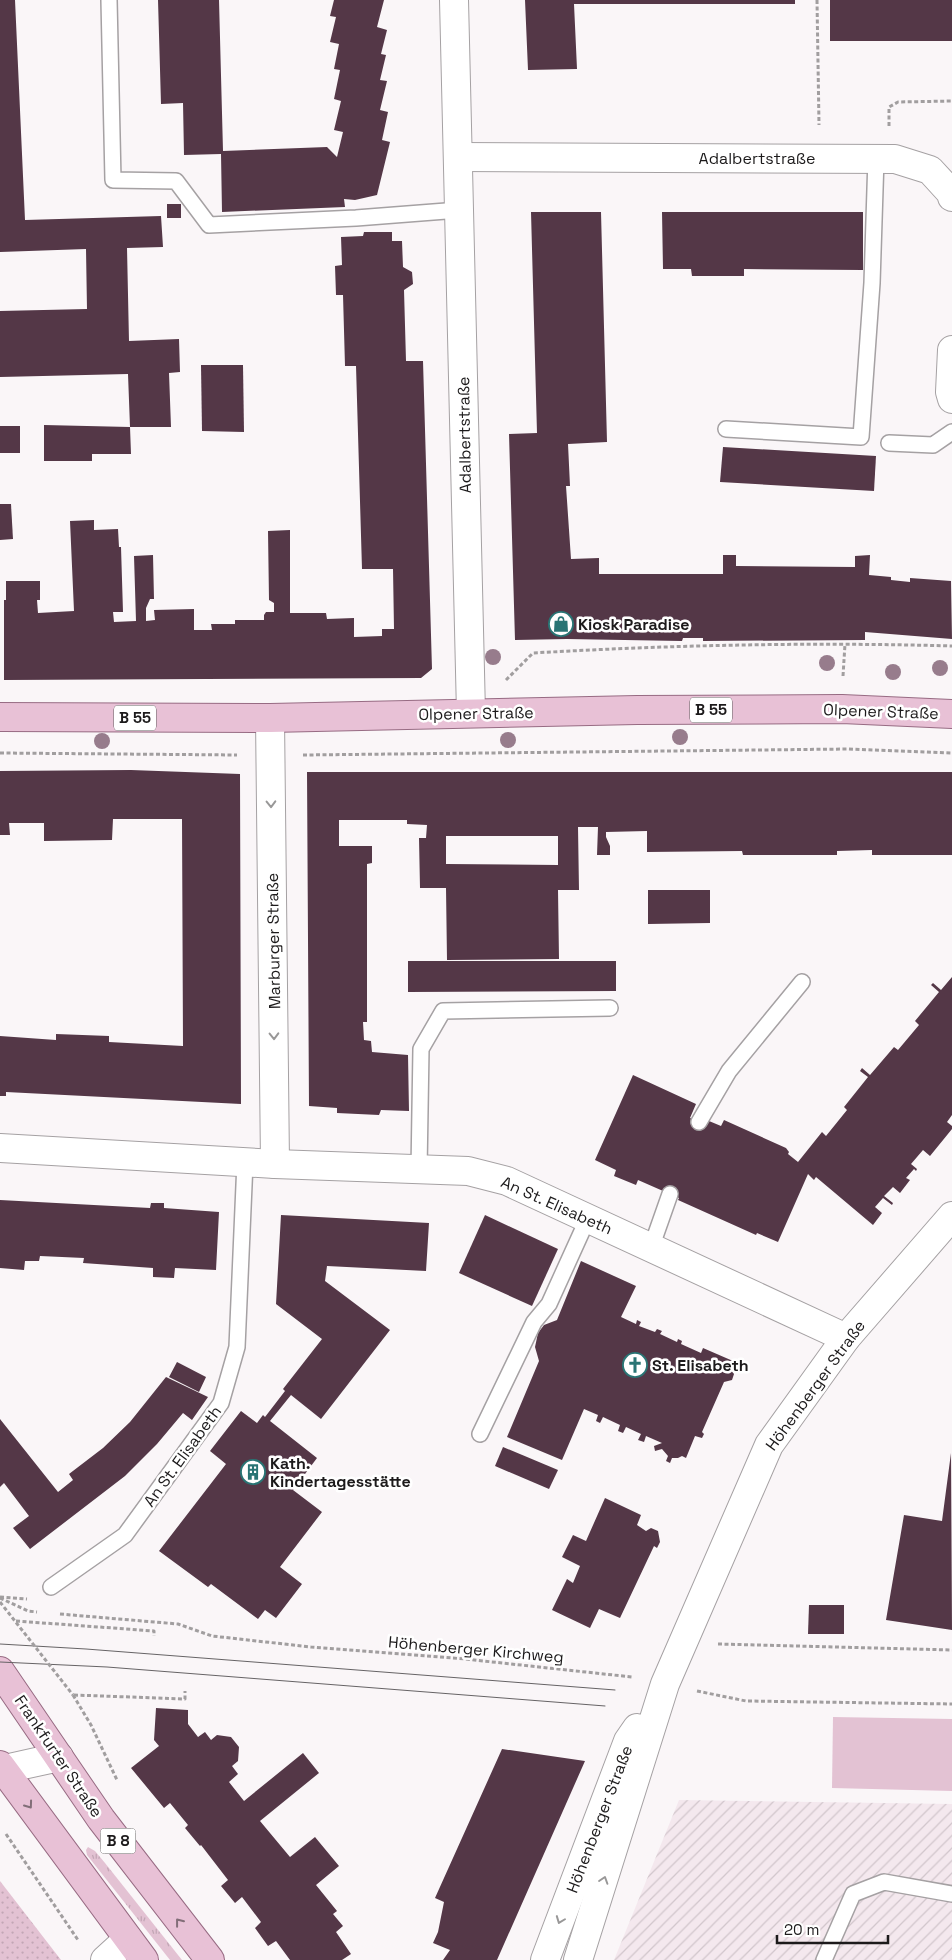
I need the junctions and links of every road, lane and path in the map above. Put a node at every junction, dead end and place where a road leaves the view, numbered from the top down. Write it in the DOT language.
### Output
graph roads {
  1 [pos="109,0"];
  2 [pos="454,0"];
  3 [pos="817,0"];
  4 [pos="952,102"];
  5 [pos="458,158"];
  6 [pos="819,158"];
  7 [pos="882,159"];
  8 [pos="952,197"];
  9 [pos="459,210"];
  10 [pos="952,350"];
  11 [pos="952,399"];
  12 [pos="726,429"];
  13 [pos="952,432"];
  14 [pos="889,443"];
  15 [pos="952,646"];
  16 [pos="471,713"];
  17 [pos="952,714"];
  18 [pos="0,717"];
  19 [pos="270,718"];
  20 [pos="0,753"];
  21 [pos="952,753"];
  22 [pos="271,755"];
  23 [pos="802,982"];
  24 [pos="610,1008"];
  25 [pos="699,1122"];
  26 [pos="0,1148"];
  27 [pos="245,1162"];
  28 [pos="275,1164"];
  29 [pos="419,1170"];
  30 [pos="670,1194"];
  31 [pos="952,1216"];
  32 [pos="588,1218"];
  33 [pos="651,1248"];
  34 [pos="846,1338"];
  35 [pos="480,1434"];
  36 [pos="51,1587"];
  37 [pos="0,1599"];
  38 [pos="34,1599"];
  39 [pos="38,1612"];
  40 [pos="56,1613"];
  41 [pos="16,1621"];
  42 [pos="154,1636"];
  43 [pos="683,1643"];
  44 [pos="952,1650"];
  45 [pos="0,1671"];
  46 [pos="665,1684"];
  47 [pos="185,1691"];
  48 [pos="952,1704"];
  49 [pos="59,1757"];
  50 [pos="1,1768"];
  51 [pos="5,1833"];
  52 [pos="952,1894"];
  53 [pos="81,1944"];
  54 [pos="136,1950"];
  55 [pos="105,1960"];
  56 [pos="210,1960"];
  57 [pos="545,1960"];
  58 [pos="578,1960"];
  59 [pos="824,1960"];
  1 -- 9 [label="lane"];
  2 -- 5 [label="street, Adalbertstraße"];
  3 -- 6 [label="path"];
  4 -- 7 [label="path"];
  5 -- 6 [label="street, Adalbertstraße"];
  5 -- 9 [label="street, Adalbertstraße"];
  6 -- 7 [label="street, Adalbertstraße"];
  7 -- 8 [label="street, Adalbertstraße"];
  7 -- 12 [label="lane"];
  9 -- 16 [label="street, Adalbertstraße"];
  10 -- 11 [label="street"];
  13 -- 14 [label="lane"];
  15 -- 16 [label="path"];
  16 -- 17 [label="main road, Olpener Straße / B 55"];
  16 -- 19 [label="main road, Olpener Straße / B 55"];
  18 -- 19 [label="main road, Olpener Straße / B 55"];
  19 -- 22 [label="street, Marburger Straße"];
  20 -- 22 [label="path"];
  21 -- 22 [label="path"];
  22 -- 28 [label="street, Marburger Straße, one-way"];
  23 -- 25 [label="lane"];
  24 -- 29 [label="lane"];
  26 -- 27 [label="street, An St. Elisabeth"];
  27 -- 28 [label="street, An St. Elisabeth"];
  27 -- 36 [label="lane, An St. Elisabeth"];
  28 -- 29 [label="street, An St. Elisabeth"];
  29 -- 32 [label="street, An St. Elisabeth"];
  30 -- 33 [label="lane"];
  31 -- 34 [label="street, Höhenberger Straße"];
  32 -- 33 [label="street, An St. Elisabeth"];
  32 -- 35 [label="lane"];
  33 -- 34 [label="street, An St. Elisabeth"];
  34 -- 43 [label="street, Höhenberger Straße"];
  37 -- 38 [label="path"];
  37 -- 39 [label="path"];
  37 -- 41 [label="path, bridge"];
  40 -- 46 [label="path, Höhenberger Kirchweg"];
  41 -- 42 [label="path"];
  41 -- 47 [label="path, bridge"];
  43 -- 44 [label="path"];
  43 -- 46 [label="street, Höhenberger Straße"];
  45 -- 49 [label="main road, Frankfurter Straße / B 8"];
  46 -- 48 [label="path, Höhenberger Kirchweg"];
  46 -- 57 [label="street, Höhenberger Straße, one-way"];
  58 -- 46 [label="street, Höhenberger Straße, one-way"];
  49 -- 50 [label="street"];
  56 -- 49 [label="main road, Frankfurter Straße / B 8, one-way"];
  50 -- 54 [label="main road, one-way"];
  51 -- 53 [label="path"];
  52 -- 59 [label="lane"];
  54 -- 55 [label="street"];
}
